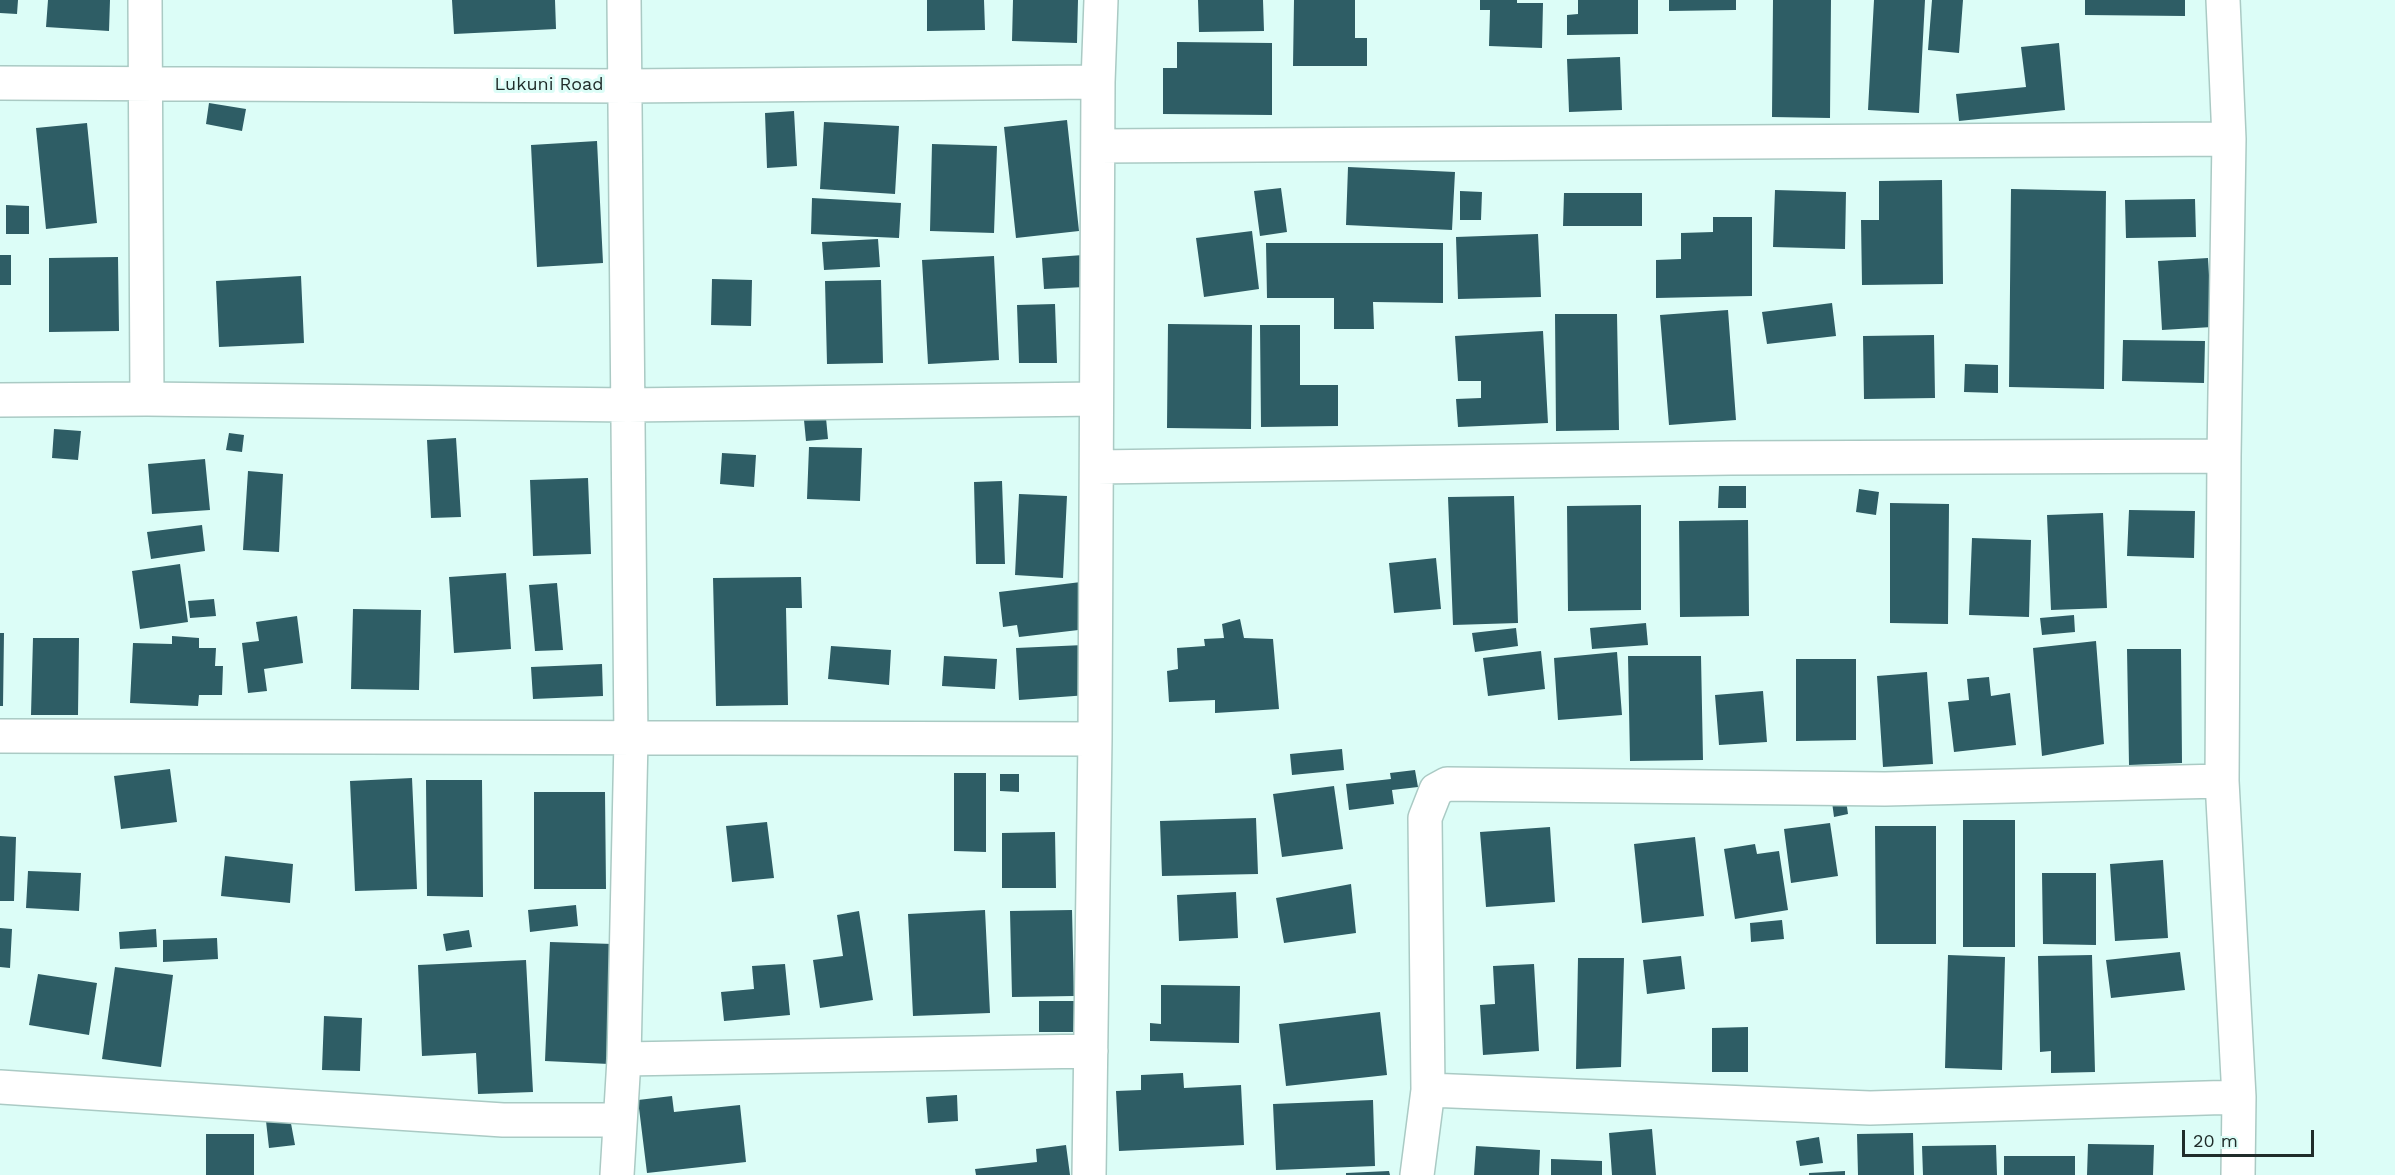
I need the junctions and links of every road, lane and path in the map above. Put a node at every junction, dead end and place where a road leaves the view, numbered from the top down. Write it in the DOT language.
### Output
graph roads {
  1 [pos="145,0"];
  2 [pos="624,0"];
  3 [pos="1101,0"];
  4 [pos="2223,0"];
  5 [pos="146,82"];
  6 [pos="1098,82"];
  7 [pos="0,83"];
  8 [pos="625,86"];
  9 [pos="2229,139"];
  10 [pos="1099,146"];
  11 [pos="147,399"];
  12 [pos="1096,399"];
  13 [pos="0,400"];
  14 [pos="628,405"];
  15 [pos="2223,456"];
  16 [pos="1097,467"];
  17 [pos="0,736"];
  18 [pos="631,739"];
  19 [pos="1095,739"];
  20 [pos="2222,781"];
  21 [pos="1091,1051"];
  22 [pos="624,1059"];
  23 [pos="0,1088"];
  24 [pos="1428,1090"];
  25 [pos="2239,1098"];
  26 [pos="619,1120"];
  27 [pos="617,1175"];
  28 [pos="1089,1175"];
  29 [pos="1417,1175"];
  30 [pos="2238,1175"];
  1 -- 5 [label="street"];
  2 -- 8 [label="street"];
  3 -- 6 [label="street"];
  4 -- 9 [label="street"];
  5 -- 7 [label="street, Lukuni Road"];
  5 -- 8 [label="street, Lukuni Road"];
  5 -- 11 [label="street"];
  6 -- 8 [label="street, Lukuni Road"];
  6 -- 10 [label="street"];
  8 -- 14 [label="street"];
  9 -- 10 [label="street"];
  9 -- 15 [label="street"];
  10 -- 12 [label="street"];
  11 -- 13 [label="street"];
  11 -- 14 [label="street"];
  12 -- 14 [label="street"];
  12 -- 16 [label="street"];
  14 -- 18 [label="street"];
  15 -- 16 [label="street"];
  15 -- 20 [label="street"];
  16 -- 19 [label="street"];
  17 -- 18 [label="street"];
  18 -- 19 [label="street"];
  18 -- 22 [label="street"];
  19 -- 21 [label="street"];
  20 -- 24 [label="street"];
  20 -- 25 [label="street"];
  21 -- 22 [label="street"];
  21 -- 28 [label="street"];
  22 -- 26 [label="street"];
  23 -- 26 [label="street"];
  24 -- 25 [label="street"];
  24 -- 29 [label="street"];
  25 -- 30 [label="street"];
  26 -- 27 [label="street"];
}
